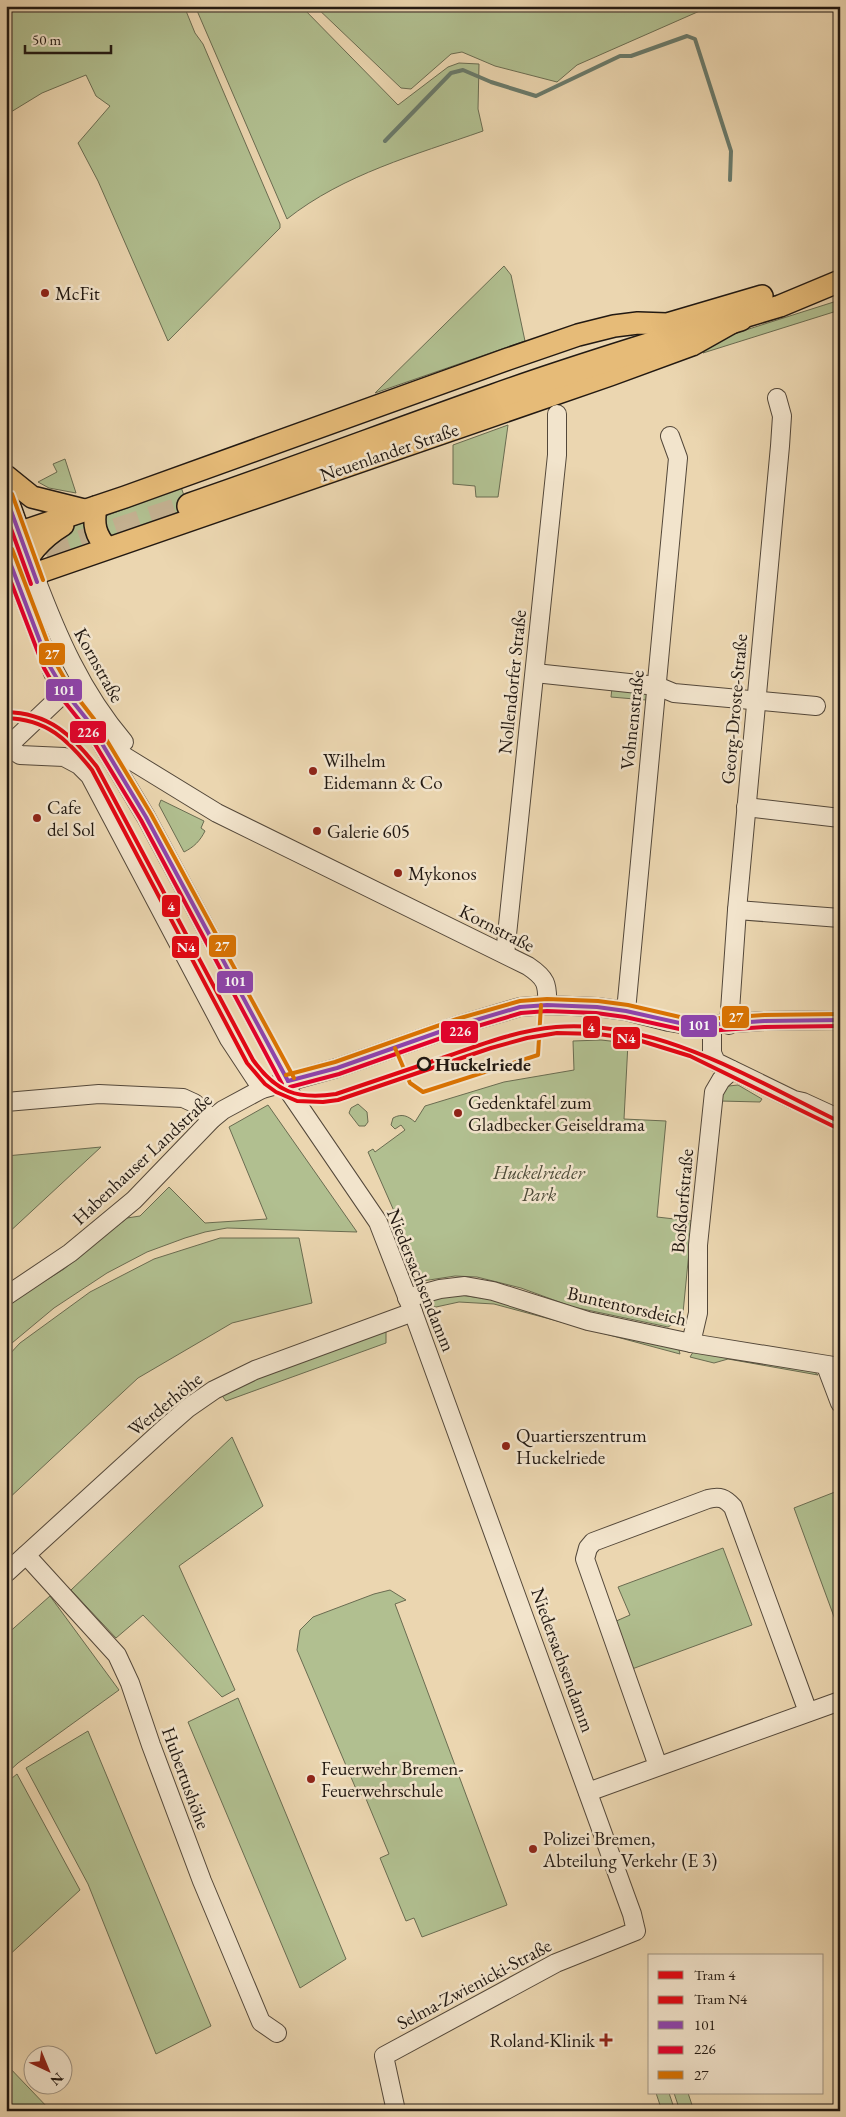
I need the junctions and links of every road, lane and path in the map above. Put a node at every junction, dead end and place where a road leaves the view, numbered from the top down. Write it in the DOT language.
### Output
graph roads {
  1 [pos="838,282"];
  2 [pos="740,318"];
  3 [pos="667,324"];
  4 [pos="778,398"];
  5 [pos="557,414"];
  6 [pos="670,436"];
  7 [pos="6,476"];
  8 [pos="6,496"];
  9 [pos="92,509"];
  10 [pos="13,535"];
  11 [pos="107,548"];
  12 [pos="6,551"];
  13 [pos="21,574"];
  14 [pos="535,673"];
  15 [pos="80,681"];
  16 [pos="657,686"];
  17 [pos="65,692"];
  18 [pos="757,700"];
  19 [pos="816,706"];
  20 [pos="89,722"];
  21 [pos="7,748"];
  22 [pos="144,767"];
  23 [pos="746,807"];
  24 [pos="146,817"];
  25 [pos="840,818"];
  26 [pos="737,910"];
  27 [pos="840,918"];
  28 [pos="505,954"];
  29 [pos="547,1005"];
  30 [pos="626,1011"];
  31 [pos="840,1020"];
  32 [pos="721,1025"];
  33 [pos="712,1044"];
  34 [pos="732,1070"];
  35 [pos="288,1082"];
  36 [pos="262,1089"];
  37 [pos="6,1102"];
  38 [pos="804,1102"];
  39 [pos="840,1119"];
  40 [pos="212,1120"];
  41 [pos="6,1296"];
  42 [pos="410,1305"];
  43 [pos="691,1343"];
  44 [pos="833,1366"];
  45 [pos="840,1403"];
  46 [pos="26,1555"];
  47 [pos="6,1573"];
  48 [pos="840,1701"];
  49 [pos="808,1712"];
  50 [pos="658,1766"];
  51 [pos="588,1792"];
  52 [pos="636,1932"];
  53 [pos="277,2033"];
  54 [pos="396,2111"];
  1 -- 2 [label="main road, Neuenlander Straße"];
  1 -- 3 [label="main road, Neuenlander Straße"];
  2 -- 3 [label="highway, Neuenlander Straße"];
  2 -- 11 [label="main road, Neuenlander Straße"];
  3 -- 9 [label="main road, Neuenlander Straße"];
  4 -- 18 [label="street, Georg-Droste-Straße"];
  5 -- 14 [label="street, Nollendorfer Straße"];
  6 -- 16 [label="street, Vohnenstraße"];
  7 -- 9 [label="main road"];
  8 -- 10 [label="main road"];
  9 -- 10 [label="main road, Neuenlander Straße"];
  9 -- 11 [label="main road"];
  9 -- 13 [label="main road"];
  10 -- 13 [label="main road"];
  11 -- 13 [label="main road, Neuenlander Straße"];
  12 -- 13 [label="main road"];
  13 -- 15 [label="street, Kornstraße"];
  13 -- 17 [label="street, Kornstraße"];
  14 -- 16 [label="street"];
  14 -- 28 [label="street, Nollendorfer Straße"];
  15 -- 17 [label="street"];
  15 -- 22 [label="street, Kornstraße"];
  16 -- 18 [label="street"];
  16 -- 30 [label="street, Vohnenstraße"];
  17 -- 20 [label="street, Kornstraße"];
  17 -- 21 [label="street"];
  18 -- 19 [label="street"];
  18 -- 23 [label="street, Georg-Droste-Straße"];
  20 -- 22 [label="street, Kornstraße"];
  20 -- 24 [label="street, Niedersachsendamm"];
  21 -- 36 [label="street"];
  22 -- 24 [label="street, Niedersachsendamm"];
  22 -- 28 [label="street, Kornstraße"];
  23 -- 25 [label="street"];
  23 -- 26 [label="street, Georg-Droste-Straße"];
  24 -- 35 [label="street, Niedersachsendamm"];
  26 -- 27 [label="street"];
  26 -- 32 [label="street, Georg-Droste-Straße"];
  28 -- 29 [label="street, Kornstraße"];
  29 -- 30 [label="street"];
  29 -- 35 [label="street"];
  30 -- 32 [label="street"];
  31 -- 32 [label="street"];
  32 -- 33 [label="street, Georg-Droste-Straße"];
  33 -- 34 [label="street"];
  33 -- 38 [label="street"];
  34 -- 38 [label="street"];
  34 -- 43 [label="street, Boßdorfstraße"];
  35 -- 36 [label="street, Habenhauser Landstraße"];
  35 -- 42 [label="street, Niedersachsendamm"];
  36 -- 40 [label="street, Habenhauser Landstraße"];
  37 -- 40 [label="street"];
  38 -- 39 [label="street"];
  40 -- 41 [label="street, Habenhauser Landstraße"];
  42 -- 43 [label="street, Buntentorsdeich"];
  42 -- 46 [label="street, Werderhöhe"];
  42 -- 51 [label="street, Niedersachsendamm"];
  43 -- 44 [label="street, Buntentorsdeich"];
  44 -- 45 [label="street"];
  46 -- 47 [label="street, Werderhöhe"];
  46 -- 53 [label="street, Hubertushöhe"];
  48 -- 49 [label="street"];
  49 -- 50 [label="street"];
  49 -- 50 [label="street"];
  50 -- 51 [label="street"];
  51 -- 52 [label="street, Niedersachsendamm"];
  52 -- 54 [label="street, Selma-Zwienicki-Straße"];
}
